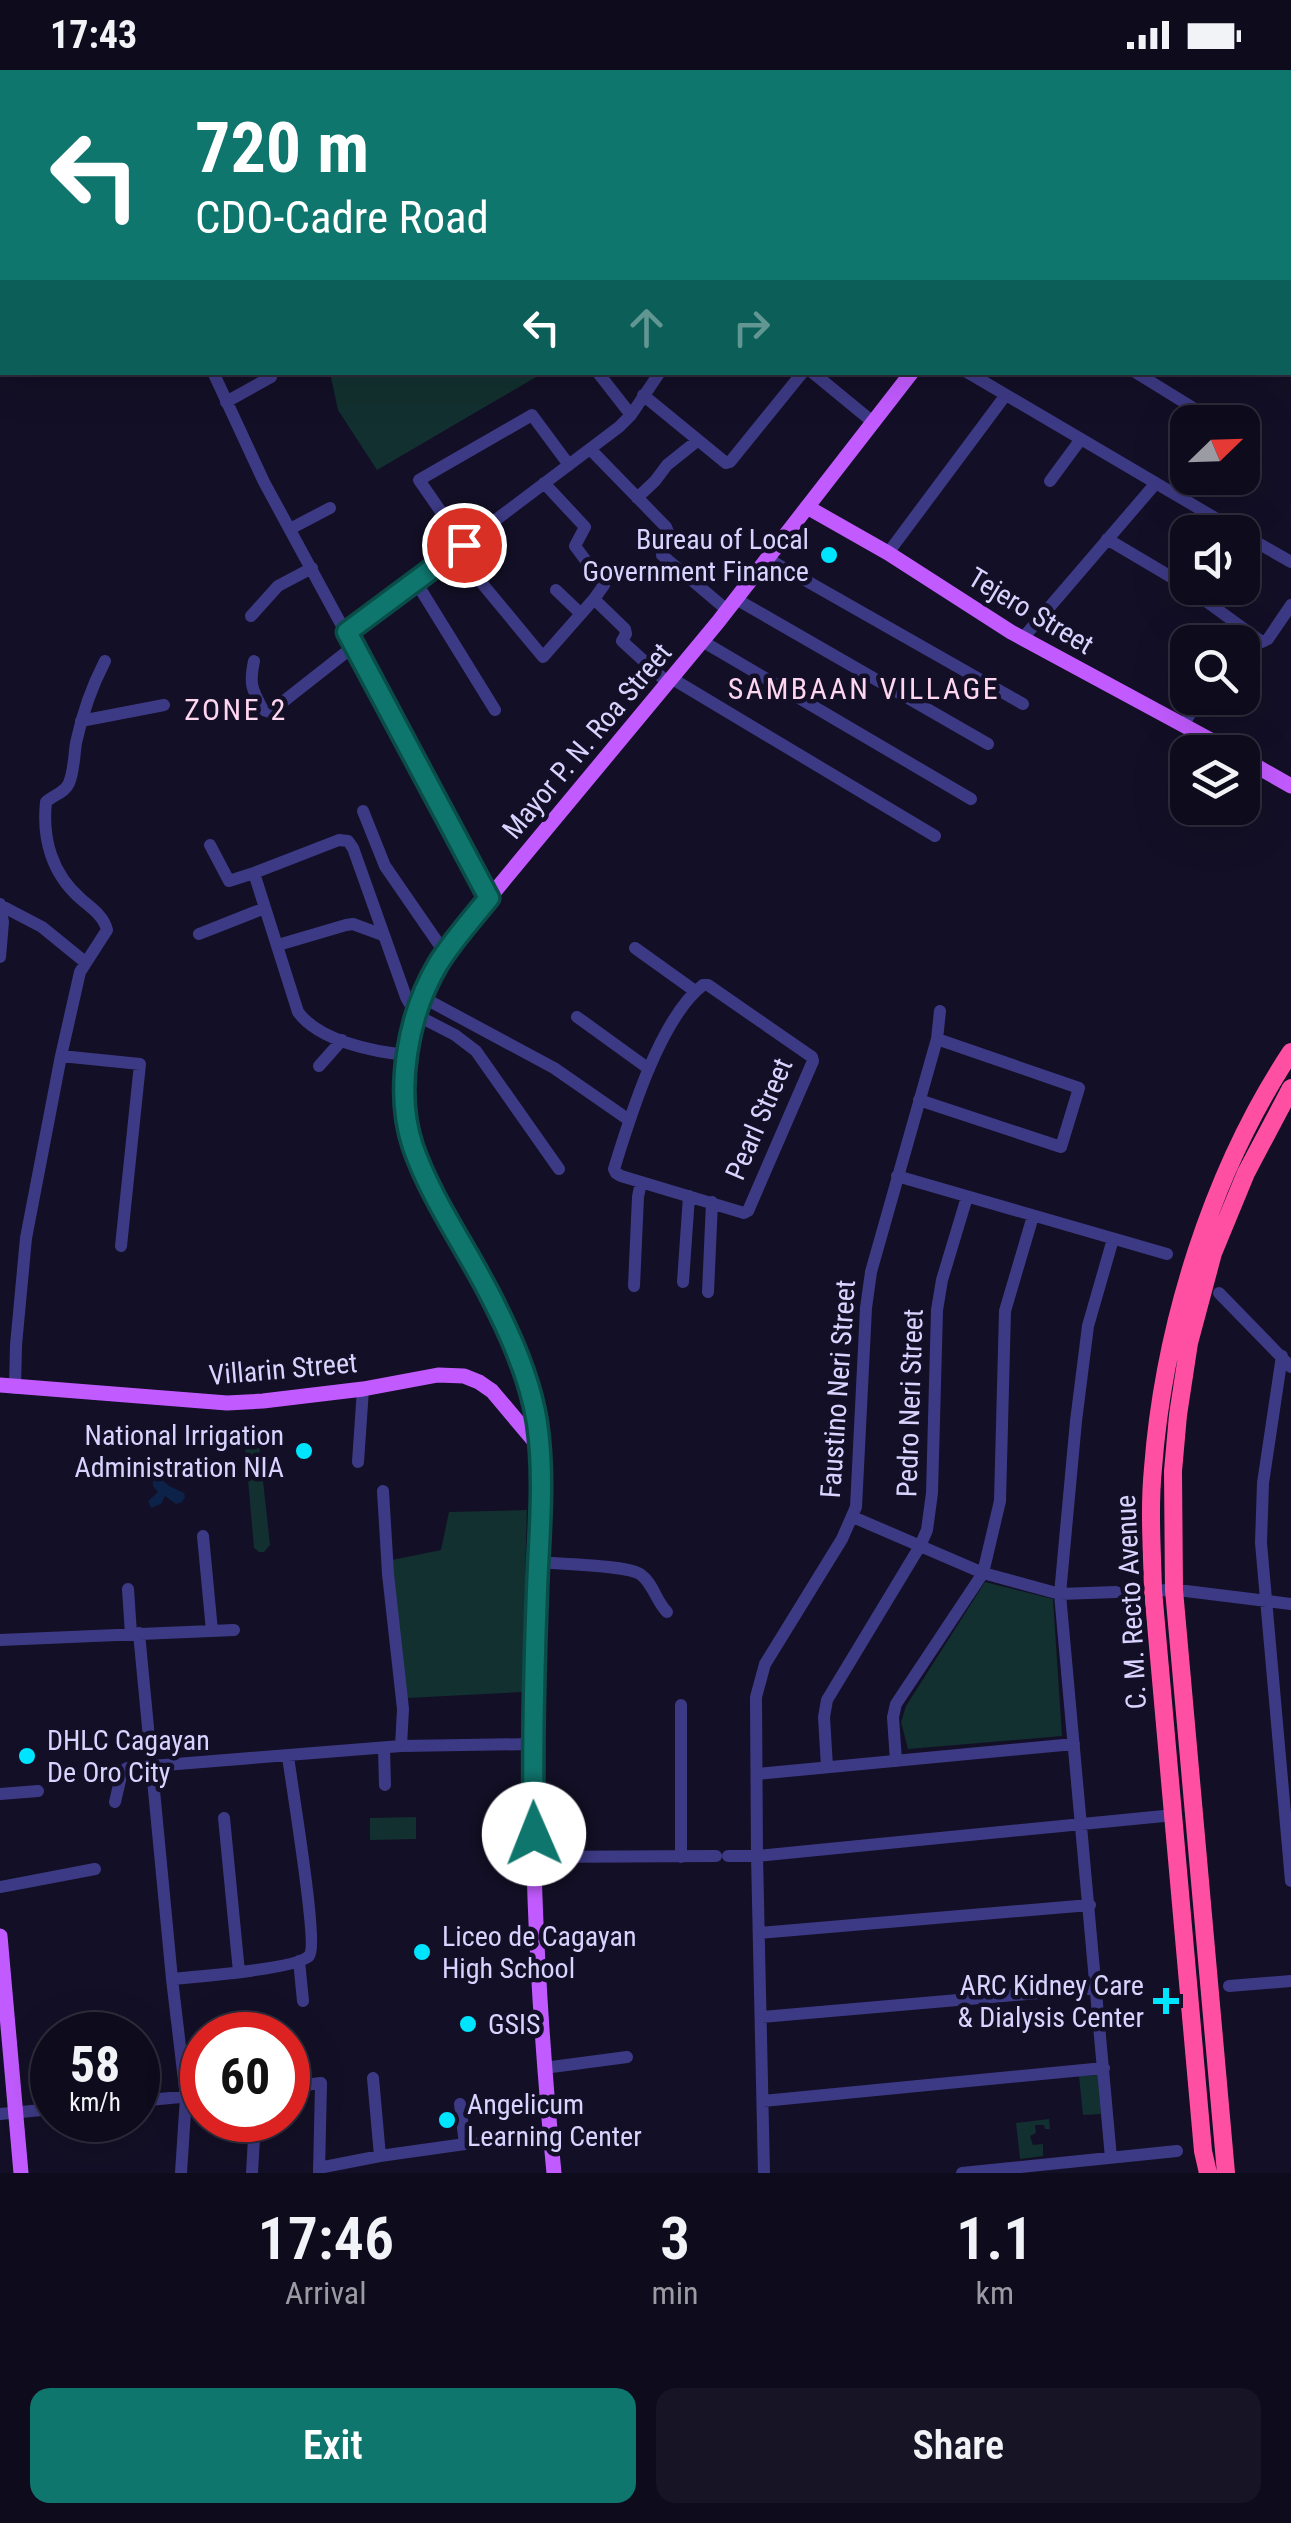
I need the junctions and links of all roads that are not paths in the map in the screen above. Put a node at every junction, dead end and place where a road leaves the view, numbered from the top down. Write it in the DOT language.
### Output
graph roads {
  1 [pos="214,375"];
  2 [pos="600,375"];
  3 [pos="658,375"];
  4 [pos="802,375"];
  5 [pos="816,375"];
  6 [pos="910,375"];
  7 [pos="973,375"];
  8 [pos="1141,375"];
  9 [pos="271,377"];
  10 [pos="643,395"];
  11 [pos="1005,396"];
  12 [pos="226,402"];
  13 [pos="1189,405"];
  14 [pos="631,415"];
  15 [pos="874,422"];
  16 [pos="1081,439"];
  17 [pos="698,441"];
  18 [pos="590,449"];
  19 [pos="568,464"];
  20 [pos="1050,481"];
  21 [pos="544,482"];
  22 [pos="1156,484"];
  23 [pos="637,498"];
  24 [pos="807,507"];
  25 [pos="330,508"];
  26 [pos="1210,515"];
  27 [pos="290,529"];
  28 [pos="1107,539"];
  29 [pos="1260,544"];
  30 [pos="460,549"];
  31 [pos="888,553"];
  32 [pos="768,559"];
  33 [pos="1291,562"];
  34 [pos="312,568"];
  35 [pos="1170,576"];
  36 [pos="416,582"];
  37 [pos="556,590"];
  38 [pos="594,599"];
  39 [pos="731,604"];
  40 [pos="1291,604"];
  41 [pos="1212,605"];
  42 [pos="580,613"];
  43 [pos="251,616"];
  44 [pos="1238,625"];
  45 [pos="347,632"];
  46 [pos="1023,638"];
  47 [pos="702,641"];
  48 [pos="1260,641"];
  49 [pos="354,646"];
  50 [pos="105,660"];
  51 [pos="254,661"];
  52 [pos="669,680"];
  53 [pos="1023,704"];
  54 [pos="164,705"];
  55 [pos="495,710"];
  56 [pos="1189,715"];
  57 [pos="82,721"];
  58 [pos="1183,726"];
  59 [pos="1200,735"];
  60 [pos="988,744"];
  61 [pos="1260,768"];
  62 [pos="1291,786"];
  63 [pos="970,799"];
  64 [pos="363,811"];
  65 [pos="935,836"];
  66 [pos="210,845"];
  67 [pos="254,873"];
  68 [pos="489,898"];
  69 [pos="0,905"];
  70 [pos="265,908"];
  71 [pos="199,934"];
  72 [pos="383,934"];
  73 [pos="278,945"];
  74 [pos="635,948"];
  75 [pos="446,953"];
  76 [pos="0,957"];
  77 [pos="85,962"];
  78 [pos="695,992"];
  79 [pos="422,997"];
  80 [pos="940,1011"];
  81 [pos="416,1015"];
  82 [pos="577,1017"];
  83 [pos="937,1039"];
  84 [pos="342,1040"];
  85 [pos="1291,1052"];
  86 [pos="408,1055"];
  87 [pos="60,1056"];
  88 [pos="318,1066"];
  89 [pos="649,1069"];
  90 [pos="1291,1088"];
  91 [pos="919,1100"];
  92 [pos="629,1120"];
  93 [pos="560,1169"];
  94 [pos="897,1176"];
  95 [pos="641,1182"];
  96 [pos="689,1196"];
  97 [pos="968,1196"];
  98 [pos="712,1202"];
  99 [pos="1033,1216"];
  100 [pos="1113,1239"];
  101 [pos="121,1246"];
  102 [pos="1166,1254"];
  103 [pos="1198,1275"];
  104 [pos="683,1282"];
  105 [pos="634,1286"];
  106 [pos="708,1292"];
  107 [pos="1220,1293"];
  108 [pos="1286,1362"];
  109 [pos="8,1386"];
  110 [pos="363,1389"];
  111 [pos="540,1448"];
  112 [pos="358,1462"];
  113 [pos="382,1491"];
  114 [pos="852,1518"];
  115 [pos="203,1536"];
  116 [pos="920,1546"];
  117 [pos="538,1562"];
  118 [pos="982,1573"];
  119 [pos="128,1589"];
  120 [pos="1153,1590"];
  121 [pos="1174,1590"];
  122 [pos="1116,1592"];
  123 [pos="1060,1594"];
  124 [pos="1264,1602"];
  125 [pos="1291,1604"];
  126 [pos="667,1612"];
  127 [pos="212,1630"];
  128 [pos="234,1630"];
  129 [pos="135,1634"];
  130 [pos="0,1640"];
  131 [pos="681,1705"];
  132 [pos="533,1744"];
  133 [pos="1074,1744"];
  134 [pos="400,1746"];
  135 [pos="384,1749"];
  136 [pos="288,1756"];
  137 [pos="896,1761"];
  138 [pos="152,1767"];
  139 [pos="827,1768"];
  140 [pos="757,1774"];
  141 [pos="385,1785"];
  142 [pos="38,1790"];
  143 [pos="0,1794"];
  144 [pos="115,1802"];
  145 [pos="1194,1814"];
  146 [pos="1174,1815"];
  147 [pos="224,1818"];
  148 [pos="1082,1823"];
  149 [pos="534,1856"];
  150 [pos="682,1856"];
  151 [pos="757,1856"];
  152 [pos="96,1869"];
  153 [pos="1291,1881"];
  154 [pos="0,1887"];
  155 [pos="1090,1905"];
  156 [pos="759,1933"];
  157 [pos="0,1936"];
  158 [pos="299,1962"];
  159 [pos="239,1972"];
  160 [pos="172,1979"];
  161 [pos="1291,1981"];
  162 [pos="1220,1987"];
  163 [pos="1097,1988"];
  164 [pos="1189,1989"];
  165 [pos="303,2001"];
  166 [pos="761,2017"];
  167 [pos="180,2046"];
  168 [pos="628,2057"];
  169 [pos="544,2068"];
  170 [pos="1104,2068"];
  171 [pos="373,2078"];
  172 [pos="310,2085"];
  173 [pos="763,2101"];
  174 [pos="460,2104"];
  175 [pos="8,2113"];
  176 [pos="551,2140"];
  177 [pos="184,2142"];
  178 [pos="254,2142"];
  179 [pos="464,2144"];
  180 [pos="1202,2151"];
  181 [pos="1178,2152"];
  182 [pos="380,2156"];
  183 [pos="1111,2158"];
  184 [pos="319,2170"];
  185 [pos="20,2173"];
  186 [pos="182,2173"];
  187 [pos="252,2173"];
  188 [pos="554,2173"];
  189 [pos="764,2173"];
  190 [pos="962,2173"];
  191 [pos="1198,2173"];
  192 [pos="1208,2173"];
  193 [pos="1226,2173"];
  1 -- 12 [label="street"];
  2 -- 14 [label="street"];
  3 -- 10 [label="street"];
  4 -- 17 [label="street"];
  5 -- 15 [label="street"];
  6 -- 15 [label="main road, Mayor P. N. Roa Street"];
  7 -- 11 [label="street"];
  8 -- 13 [label="street"];
  9 -- 12 [label="street"];
  10 -- 14 [label="street"];
  10 -- 17 [label="street"];
  11 -- 16 [label="street"];
  11 -- 31 [label="street"];
  12 -- 27 [label="street"];
  14 -- 18 [label="street"];
  15 -- 24 [label="main road, Mayor P. N. Roa Street"];
  16 -- 20 [label="street"];
  16 -- 22 [label="street"];
  17 -- 23 [label="street"];
  18 -- 19 [label="street"];
  18 -- 23 [label="street"];
  19 -- 21 [label="street"];
  19 -- 30 [label="street"];
  21 -- 30 [label="street"];
  21 -- 38 [label="street"];
  22 -- 26 [label="street"];
  22 -- 28 [label="street"];
  23 -- 39 [label="street"];
  24 -- 31 [label="main road, Tejero Street"];
  24 -- 32 [label="main road, Mayor P. N. Roa Street"];
  25 -- 27 [label="street"];
  27 -- 34 [label="street"];
  28 -- 35 [label="street"];
  28 -- 46 [label="street"];
  29 -- 33 [label="street"];
  30 -- 36 [label="street"];
  30 -- 42 [label="street"];
  31 -- 46 [label="main road, Tejero Street"];
  32 -- 39 [label="main road, Mayor P. N. Roa Street"];
  32 -- 53 [label="street"];
  34 -- 43 [label="street"];
  34 -- 45 [label="street"];
  36 -- 45 [label="street"];
  36 -- 55 [label="street"];
  37 -- 42 [label="street"];
  38 -- 42 [label="street"];
  38 -- 52 [label="street"];
  39 -- 47 [label="main road, Mayor P. N. Roa Street"];
  39 -- 60 [label="street"];
  40 -- 48 [label="street"];
  41 -- 44 [label="street"];
  45 -- 49 [label="street"];
  46 -- 58 [label="main road, Tejero Street"];
  47 -- 52 [label="main road, Mayor P. N. Roa Street"];
  47 -- 63 [label="street"];
  49 -- 51 [label="street"];
  49 -- 68 [label="street"];
  50 -- 57 [label="street"];
  52 -- 65 [label="street"];
  52 -- 68 [label="main road, Mayor P. N. Roa Street"];
  54 -- 57 [label="street"];
  56 -- 58 [label="street"];
  57 -- 77 [label="street"];
  58 -- 59 [label="main road, Tejero Street"];
  61 -- 62 [label="main road"];
  64 -- 75 [label="street"];
  66 -- 67 [label="street"];
  67 -- 70 [label="street"];
  67 -- 72 [label="street"];
  68 -- 75 [label="main road, Mayor P. N. Roa Street"];
  69 -- 76 [label="street"];
  69 -- 77 [label="street"];
  70 -- 71 [label="street"];
  70 -- 73 [label="street"];
  72 -- 73 [label="street"];
  72 -- 81 [label="street"];
  73 -- 84 [label="street"];
  74 -- 78 [label="street"];
  75 -- 79 [label="main road, Mayor P. N. Roa Street"];
  77 -- 87 [label="street"];
  78 -- 89 [label="street"];
  78 -- 98 [label="street, Pearl Street"];
  79 -- 81 [label="main road, Mayor P. N. Roa Street"];
  79 -- 92 [label="street"];
  80 -- 83 [label="street, Faustino Neri Street"];
  81 -- 86 [label="main road, Mayor P. N. Roa Street"];
  81 -- 93 [label="street"];
  82 -- 89 [label="street"];
  83 -- 91 [label="street, Faustino Neri Street"];
  83 -- 91 [label="street"];
  84 -- 86 [label="street"];
  84 -- 88 [label="street"];
  85 -- 103 [label="highway, C. M. Recto Avenue"];
  86 -- 111 [label="main road, Mayor P. N. Roa Street"];
  87 -- 101 [label="street"];
  87 -- 109 [label="street"];
  89 -- 92 [label="street"];
  90 -- 103 [label="highway, C. M. Recto Avenue"];
  91 -- 94 [label="street, Faustino Neri Street"];
  92 -- 95 [label="street"];
  94 -- 97 [label="street"];
  94 -- 114 [label="street, Faustino Neri Street"];
  95 -- 96 [label="street, Pearl Street"];
  95 -- 105 [label="street"];
  96 -- 98 [label="street, Pearl Street"];
  96 -- 104 [label="street"];
  97 -- 99 [label="street"];
  97 -- 116 [label="street, Pedro Neri Street"];
  98 -- 106 [label="street"];
  99 -- 100 [label="street"];
  99 -- 118 [label="street"];
  100 -- 102 [label="street"];
  100 -- 123 [label="street"];
  103 -- 120 [label="highway, C. M. Recto Avenue"];
  103 -- 121 [label="highway, C. M. Recto Avenue"];
  107 -- 108 [label="street"];
  108 -- 124 [label="street"];
  109 -- 110 [label="main road, Villarin Street"];
  110 -- 111 [label="main road, Villarin Street"];
  110 -- 112 [label="street"];
  111 -- 117 [label="main road, Mayor P. N. Roa Street"];
  113 -- 134 [label="street"];
  114 -- 116 [label="street"];
  114 -- 140 [label="street, Faustino Neri Street"];
  115 -- 127 [label="street"];
  116 -- 118 [label="street"];
  116 -- 139 [label="street, Pedro Neri Street"];
  117 -- 126 [label="street"];
  117 -- 132 [label="main road, Mayor P. N. Roa Street"];
  118 -- 123 [label="street"];
  118 -- 137 [label="street"];
  119 -- 129 [label="street"];
  120 -- 121 [label="street"];
  120 -- 146 [label="highway, C. M. Recto Avenue"];
  121 -- 124 [label="street"];
  121 -- 145 [label="highway, C. M. Recto Avenue"];
  122 -- 123 [label="street"];
  123 -- 133 [label="street"];
  124 -- 125 [label="street"];
  124 -- 153 [label="street"];
  127 -- 128 [label="street"];
  127 -- 129 [label="street"];
  129 -- 130 [label="street"];
  129 -- 138 [label="street"];
  131 -- 150 [label="street"];
  132 -- 134 [label="street"];
  132 -- 149 [label="main road, Mayor P. N. Roa Street"];
  133 -- 137 [label="street"];
  133 -- 148 [label="street"];
  134 -- 135 [label="street"];
  135 -- 136 [label="street"];
  135 -- 141 [label="street"];
  136 -- 138 [label="street"];
  136 -- 158 [label="street"];
  137 -- 139 [label="street"];
  138 -- 144 [label="street"];
  138 -- 160 [label="street"];
  139 -- 140 [label="street"];
  140 -- 151 [label="street, Faustino Neri Street"];
  142 -- 143 [label="street"];
  145 -- 146 [label="highway"];
  145 -- 162 [label="highway, C. M. Recto Avenue"];
  146 -- 148 [label="street"];
  146 -- 164 [label="highway, C. M. Recto Avenue"];
  147 -- 159 [label="street"];
  148 -- 151 [label="street"];
  148 -- 155 [label="street"];
  149 -- 150 [label="street"];
  149 -- 169 [label="main road, Mayor P. N. Roa Street"];
  150 -- 151 [label="street"];
  151 -- 156 [label="street, Faustino Neri Street"];
  152 -- 154 [label="street"];
  155 -- 156 [label="street"];
  155 -- 163 [label="street"];
  156 -- 166 [label="street, Faustino Neri Street"];
  157 -- 175 [label="main road"];
  158 -- 159 [label="street"];
  158 -- 165 [label="street"];
  159 -- 160 [label="street"];
  160 -- 167 [label="street"];
  161 -- 162 [label="street"];
  162 -- 164 [label="highway"];
  162 -- 193 [label="highway, C. M. Recto Avenue"];
  163 -- 166 [label="street"];
  163 -- 170 [label="street"];
  164 -- 180 [label="highway, C. M. Recto Avenue"];
  166 -- 173 [label="street, Faustino Neri Street"];
  168 -- 169 [label="street"];
  169 -- 176 [label="main road, Mayor P. N. Roa Street"];
  170 -- 173 [label="street"];
  170 -- 183 [label="street"];
  171 -- 182 [label="street"];
  172 -- 184 [label="street"];
  173 -- 189 [label="street, Faustino Neri Street"];
  174 -- 179 [label="street"];
  175 -- 185 [label="main road"];
  176 -- 179 [label="street"];
  176 -- 188 [label="main road, Mayor P. N. Roa Street"];
  177 -- 186 [label="street"];
  178 -- 187 [label="street"];
  179 -- 182 [label="street"];
  180 -- 191 [label="highway"];
  180 -- 192 [label="highway, C. M. Recto Avenue"];
  181 -- 183 [label="street"];
  182 -- 184 [label="street"];
  183 -- 190 [label="street"];
}
